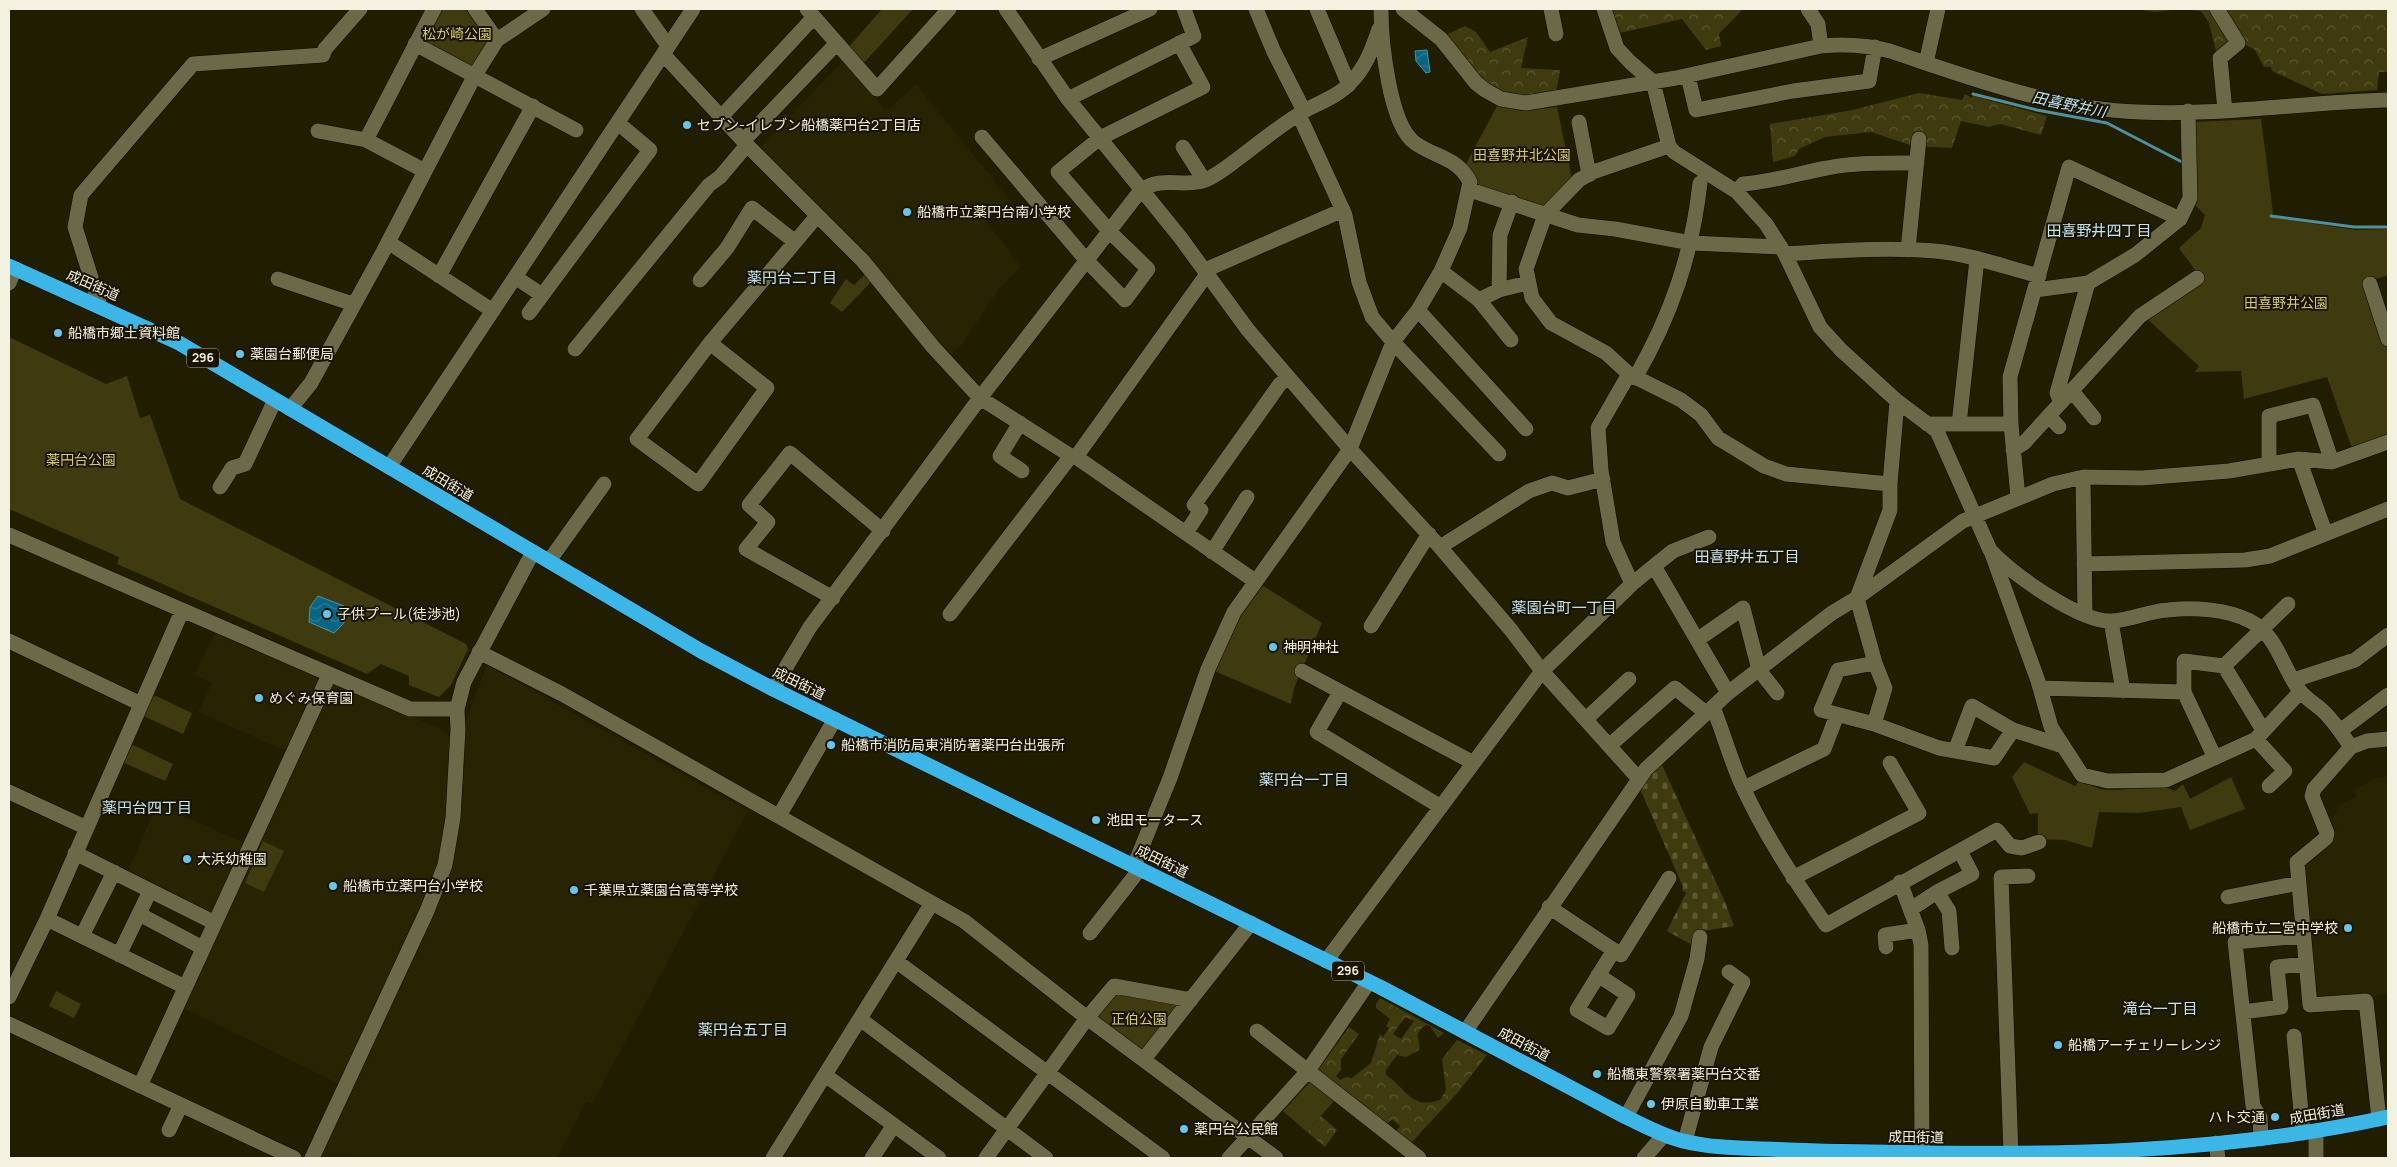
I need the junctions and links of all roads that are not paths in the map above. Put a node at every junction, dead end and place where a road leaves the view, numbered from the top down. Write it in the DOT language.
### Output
graph roads {
  1 [pos="360,9"];
  2 [pos="434,9"];
  3 [pos="476,9"];
  4 [pos="543,9"];
  5 [pos="642,9"];
  6 [pos="693,9"];
  7 [pos="949,9"];
  8 [pos="1006,9"];
  9 [pos="1150,9"];
  10 [pos="1184,9"];
  11 [pos="1256,9"];
  12 [pos="1317,9"];
  13 [pos="1381,9"];
  14 [pos="1403,9"];
  15 [pos="1551,9"];
  16 [pos="1604,9"];
  17 [pos="1808,9"];
  18 [pos="1938,9"];
  19 [pos="2217,9"];
  20 [pos="810,13"];
  21 [pos="1381,26"];
  22 [pos="1556,34"];
  23 [pos="497,40"];
  24 [pos="837,43"];
  25 [pos="1179,43"];
  26 [pos="415,44"];
  27 [pos="1821,46"];
  28 [pos="1876,47"];
  29 [pos="666,50"];
  30 [pos="1039,59"];
  31 [pos="1926,63"];
  32 [pos="475,75"];
  33 [pos="1688,76"];
  34 [pos="1653,82"];
  35 [pos="1349,85"];
  36 [pos="1068,98"];
  37 [pos="2388,100"];
  38 [pos="533,106"];
  39 [pos="2188,111"];
  40 [pos="2225,111"];
  41 [pos="1302,113"];
  42 [pos="721,117"];
  43 [pos="1579,122"];
  44 [pos="618,123"];
  45 [pos="576,130"];
  46 [pos="318,132"];
  47 [pos="982,137"];
  48 [pos="1100,138"];
  49 [pos="1919,139"];
  50 [pos="366,140"];
  51 [pos="746,142"];
  52 [pos="1670,146"];
  53 [pos="1183,148"];
  54 [pos="1917,163"];
  55 [pos="425,171"];
  56 [pos="1590,175"];
  57 [pos="1204,180"];
  58 [pos="1700,183"];
  59 [pos="1141,190"];
  60 [pos="1470,190"];
  61 [pos="1737,192"];
  62 [pos="1512,202"];
  63 [pos="1343,210"];
  64 [pos="1545,215"];
  65 [pos="817,216"];
  66 [pos="2180,219"];
  67 [pos="1110,232"];
  68 [pos="794,241"];
  69 [pos="388,242"];
  70 [pos="1691,243"];
  71 [pos="1783,250"];
  72 [pos="1908,250"];
  73 [pos="1976,259"];
  74 [pos="1087,261"];
  75 [pos="12,268"];
  76 [pos="1440,270"];
  77 [pos="1207,274"];
  78 [pos="440,276"];
  79 [pos="515,277"];
  80 [pos="2197,278"];
  81 [pos="278,279"];
  82 [pos="700,280"];
  83 [pos="9,283"];
  84 [pos="1527,283"];
  85 [pos="2037,283"];
  86 [pos="2088,283"];
  87 [pos="2370,284"];
  88 [pos="1499,290"];
  89 [pos="542,295"];
  90 [pos="1479,300"];
  91 [pos="353,304"];
  92 [pos="100,306"];
  93 [pos="1418,310"];
  94 [pos="493,311"];
  95 [pos="529,313"];
  96 [pos="2388,334"];
  97 [pos="1511,340"];
  98 [pos="1393,342"];
  99 [pos="710,343"];
  100 [pos="575,349"];
  101 [pos="1632,376"];
  102 [pos="1288,378"];
  103 [pos="2072,392"];
  104 [pos="980,398"];
  105 [pos="275,400"];
  106 [pos="1897,401"];
  107 [pos="2061,403"];
  108 [pos="290,409"];
  109 [pos="2048,416"];
  110 [pos="2094,418"];
  111 [pos="1020,423"];
  112 [pos="1927,424"];
  113 [pos="1959,424"];
  114 [pos="2012,424"];
  115 [pos="2059,427"];
  116 [pos="1526,429"];
  117 [pos="2388,442"];
  118 [pos="1350,449"];
  119 [pos="2013,450"];
  120 [pos="1499,454"];
  121 [pos="1074,456"];
  122 [pos="2299,459"];
  123 [pos="2332,462"];
  124 [pos="2269,463"];
  125 [pos="389,467"];
  126 [pos="1022,470"];
  127 [pos="2083,477"];
  128 [pos="1603,479"];
  129 [pos="604,484"];
  130 [pos="1890,484"];
  131 [pos="220,487"];
  132 [pos="1247,497"];
  133 [pos="2018,497"];
  134 [pos="2388,509"];
  135 [pos="1975,517"];
  136 [pos="883,531"];
  137 [pos="2325,532"];
  138 [pos="1186,533"];
  139 [pos="1429,534"];
  140 [pos="9,535"];
  141 [pos="1709,537"];
  142 [pos="1440,547"];
  143 [pos="1990,550"];
  144 [pos="533,552"];
  145 [pos="1212,552"];
  146 [pos="549,561"];
  147 [pos="2084,564"];
  148 [pos="1654,566"];
  149 [pos="1255,581"];
  150 [pos="1632,584"];
  151 [pos="832,598"];
  152 [pos="1856,598"];
  153 [pos="2288,604"];
  154 [pos="182,610"];
  155 [pos="950,614"];
  156 [pos="2085,615"];
  157 [pos="2111,621"];
  158 [pos="1371,626"];
  159 [pos="2261,629"];
  160 [pos="2388,635"];
  161 [pos="1697,640"];
  162 [pos="9,641"];
  163 [pos="479,652"];
  164 [pos="1875,663"];
  165 [pos="2224,666"];
  166 [pos="1759,670"];
  167 [pos="1302,671"];
  168 [pos="1542,671"];
  169 [pos="329,675"];
  170 [pos="1629,679"];
  171 [pos="2297,686"];
  172 [pos="2040,688"];
  173 [pos="773,689"];
  174 [pos="2124,691"];
  175 [pos="1340,692"];
  176 [pos="2184,692"];
  177 [pos="1728,693"];
  178 [pos="1777,693"];
  179 [pos="2388,695"];
  180 [pos="141,704"];
  181 [pos="457,709"];
  182 [pos="1710,710"];
  183 [pos="1837,715"];
  184 [pos="835,719"];
  185 [pos="1586,719"];
  186 [pos="1874,724"];
  187 [pos="2013,730"];
  188 [pos="2340,731"];
  189 [pos="2260,735"];
  190 [pos="2388,740"];
  191 [pos="1610,745"];
  192 [pos="2063,746"];
  193 [pos="2351,747"];
  194 [pos="1955,751"];
  195 [pos="2215,758"];
  196 [pos="1472,762"];
  197 [pos="1890,763"];
  198 [pos="1638,778"];
  199 [pos="2269,786"];
  200 [pos="1744,788"];
  201 [pos="9,792"];
  202 [pos="1441,807"];
  203 [pos="779,816"];
  204 [pos="86,828"];
  205 [pos="2039,842"];
  206 [pos="1960,851"];
  207 [pos="75,853"];
  208 [pos="1137,867"];
  209 [pos="114,872"];
  210 [pos="2028,876"];
  211 [pos="1669,878"];
  212 [pos="1793,878"];
  213 [pos="1900,882"];
  214 [pos="2299,884"];
  215 [pos="150,891"];
  216 [pos="1937,892"];
  217 [pos="2228,897"];
  218 [pos="932,902"];
  219 [pos="1550,908"];
  220 [pos="1911,909"];
  221 [pos="139,914"];
  222 [pos="47,919"];
  223 [pos="215,923"];
  224 [pos="1251,923"];
  225 [pos="1918,930"];
  226 [pos="1090,933"];
  227 [pos="82,936"];
  228 [pos="1700,936"];
  229 [pos="2304,936"];
  230 [pos="1886,947"];
  231 [pos="203,948"];
  232 [pos="1952,948"];
  233 [pos="1614,950"];
  234 [pos="119,955"];
  235 [pos="896,961"];
  236 [pos="1326,961"];
  237 [pos="2306,964"];
  238 [pos="1729,972"];
  239 [pos="1598,975"];
  240 [pos="1369,982"];
  241 [pos="185,987"];
  242 [pos="9,997"];
  243 [pos="1191,1000"];
  244 [pos="2243,1012"];
  245 [pos="1086,1018"];
  246 [pos="860,1019"];
  247 [pos="9,1024"];
  248 [pos="1257,1031"];
  249 [pos="1466,1032"];
  250 [pos="2294,1036"];
  251 [pos="1144,1059"];
  252 [pos="1307,1072"];
  253 [pos="1047,1073"];
  254 [pos="825,1075"];
  255 [pos="140,1086"];
  256 [pos="181,1105"];
  257 [pos="1626,1117"];
  258 [pos="2384,1118"];
  259 [pos="894,1125"];
  260 [pos="1007,1129"];
  261 [pos="169,1130"];
  262 [pos="2310,1132"];
  263 [pos="1664,1135"];
  264 [pos="1248,1137"];
  265 [pos="2261,1139"];
  266 [pos="1685,1141"];
  267 [pos="2216,1143"];
  268 [pos="1719,1152"];
  269 [pos="1922,1154"];
  270 [pos="2011,1154"];
  271 [pos="1834,1155"];
  272 [pos="294,1158"];
  273 [pos="312,1158"];
  274 [pos="773,1158"];
  275 [pos="872,1158"];
  276 [pos="939,1158"];
  277 [pos="986,1158"];
  278 [pos="1046,1158"];
  279 [pos="1163,1158"];
  280 [pos="1229,1158"];
  281 [pos="1276,1158"];
  282 [pos="1419,1158"];
  283 [pos="1644,1158"];
  284 [pos="2218,1158"];
  285 [pos="2316,1158"];
  1 -- 92 [label="street"];
  2 -- 26 [label="street"];
  3 -- 23 [label="street"];
  4 -- 23 [label="street"];
  5 -- 29 [label="street"];
  6 -- 29 [label="street"];
  7 -- 24 [label="street"];
  8 -- 30 [label="street"];
  9 -- 30 [label="street"];
  10 -- 25 [label="street"];
  11 -- 41 [label="street"];
  12 -- 35 [label="street"];
  13 -- 21 [label="street"];
  14 -- 34 [label="street"];
  15 -- 22 [label="street"];
  16 -- 34 [label="street"];
  17 -- 27 [label="street"];
  18 -- 31 [label="street"];
  19 -- 40 [label="street"];
  20 -- 24 [label="street"];
  20 -- 42 [label="street"];
  21 -- 35 [label="street"];
  21 -- 60 [label="street"];
  23 -- 32 [label="street"];
  24 -- 51 [label="street"];
  25 -- 36 [label="street"];
  25 -- 48 [label="street"];
  26 -- 32 [label="street"];
  26 -- 50 [label="street"];
  27 -- 28 [label="street"];
  27 -- 33 [label="street"];
  28 -- 31 [label="street"];
  28 -- 33 [label="street"];
  29 -- 42 [label="street"];
  29 -- 44 [label="street"];
  30 -- 36 [label="street"];
  31 -- 39 [label="street"];
  32 -- 38 [label="street"];
  32 -- 55 [label="street"];
  33 -- 34 [label="street"];
  34 -- 52 [label="street"];
  35 -- 41 [label="street"];
  36 -- 48 [label="street"];
  37 -- 40 [label="street"];
  38 -- 45 [label="street"];
  38 -- 78 [label="street"];
  39 -- 40 [label="street"];
  39 -- 66 [label="street"];
  41 -- 57 [label="street"];
  41 -- 63 [label="street"];
  42 -- 51 [label="street"];
  43 -- 56 [label="street"];
  44 -- 79 [label="street"];
  44 -- 89 [label="street"];
  46 -- 50 [label="street"];
  47 -- 74 [label="street"];
  48 -- 59 [label="street"];
  48 -- 67 [label="street"];
  49 -- 54 [label="street"];
  50 -- 55 [label="street"];
  51 -- 65 [label="street"];
  51 -- 100 [label="street"];
  52 -- 56 [label="street"];
  52 -- 61 [label="street"];
  53 -- 57 [label="street"];
  54 -- 61 [label="street"];
  54 -- 72 [label="street"];
  55 -- 69 [label="street"];
  56 -- 64 [label="street"];
  57 -- 59 [label="street"];
  58 -- 70 [label="street"];
  59 -- 67 [label="street"];
  59 -- 77 [label="street"];
  60 -- 62 [label="street"];
  60 -- 76 [label="street"];
  61 -- 71 [label="street"];
  62 -- 64 [label="street"];
  62 -- 88 [label="street"];
  63 -- 77 [label="street"];
  63 -- 98 [label="street"];
  64 -- 70 [label="street"];
  64 -- 84 [label="street"];
  65 -- 68 [label="street"];
  65 -- 104 [label="street"];
  66 -- 85 [label="street"];
  66 -- 86 [label="street"];
  67 -- 74 [label="street"];
  67 -- 74 [label="street"];
  68 -- 82 [label="street"];
  68 -- 99 [label="street"];
  69 -- 78 [label="street"];
  69 -- 91 [label="street"];
  70 -- 71 [label="street"];
  70 -- 101 [label="street"];
  71 -- 72 [label="street"];
  71 -- 106 [label="street"];
  72 -- 73 [label="street"];
  73 -- 85 [label="street"];
  73 -- 113 [label="street"];
  74 -- 104 [label="street"];
  75 -- 83 [label="street"];
  75 -- 92 [label="highway, 成田街道 / 296"];
  76 -- 90 [label="street"];
  76 -- 93 [label="street"];
  77 -- 102 [label="street"];
  77 -- 121 [label="street"];
  78 -- 94 [label="street"];
  79 -- 89 [label="street"];
  79 -- 94 [label="street"];
  80 -- 103 [label="street"];
  81 -- 91 [label="street"];
  84 -- 88 [label="street"];
  84 -- 101 [label="street"];
  85 -- 86 [label="street"];
  85 -- 114 [label="street"];
  86 -- 107 [label="street"];
  87 -- 96 [label="street"];
  88 -- 90 [label="street"];
  89 -- 95 [label="street"];
  90 -- 97 [label="street"];
  91 -- 108 [label="street"];
  92 -- 105 [label="highway, 成田街道 / 296"];
  93 -- 98 [label="street"];
  93 -- 116 [label="street"];
  94 -- 125 [label="street"];
  98 -- 118 [label="street"];
  98 -- 120 [label="street"];
  99 -- 99 [label="street"];
  101 -- 128 [label="street"];
  101 -- 130 [label="street"];
  102 -- 118 [label="street"];
  102 -- 138 [label="street"];
  103 -- 107 [label="street"];
  103 -- 110 [label="street"];
  104 -- 111 [label="street"];
  104 -- 136 [label="street"];
  105 -- 108 [label="highway, 成田街道 / 296"];
  105 -- 131 [label="street"];
  106 -- 112 [label="street"];
  106 -- 130 [label="street"];
  107 -- 109 [label="street"];
  108 -- 125 [label="highway, 成田街道 / 296"];
  109 -- 115 [label="street"];
  109 -- 119 [label="street"];
  111 -- 121 [label="street"];
  111 -- 126 [label="street"];
  112 -- 113 [label="street"];
  112 -- 135 [label="street"];
  113 -- 114 [label="street"];
  114 -- 119 [label="street"];
  117 -- 123 [label="street"];
  118 -- 139 [label="street"];
  118 -- 149 [label="street"];
  119 -- 133 [label="street"];
  121 -- 138 [label="street"];
  121 -- 155 [label="street"];
  122 -- 123 [label="street"];
  122 -- 124 [label="street"];
  122 -- 137 [label="street"];
  123 -- 124 [label="street"];
  124 -- 127 [label="street"];
  125 -- 144 [label="highway, 成田街道 / 296"];
  127 -- 133 [label="street"];
  127 -- 147 [label="street"];
  128 -- 142 [label="street"];
  128 -- 150 [label="street"];
  129 -- 146 [label="street"];
  130 -- 152 [label="street"];
  132 -- 145 [label="street"];
  133 -- 135 [label="street"];
  134 -- 137 [label="street"];
  135 -- 143 [label="street"];
  135 -- 152 [label="street"];
  136 -- 151 [label="street"];
  136 -- 151 [label="street"];
  137 -- 147 [label="street"];
  138 -- 145 [label="street"];
  139 -- 142 [label="street"];
  139 -- 158 [label="street"];
  140 -- 154 [label="street"];
  141 -- 148 [label="street"];
  142 -- 168 [label="street"];
  143 -- 156 [label="street"];
  143 -- 172 [label="street"];
  144 -- 146 [label="highway, 成田街道 / 296"];
  144 -- 163 [label="street"];
  145 -- 149 [label="street"];
  146 -- 173 [label="highway, 成田街道 / 296"];
  147 -- 156 [label="street"];
  148 -- 150 [label="street"];
  148 -- 161 [label="street"];
  149 -- 208 [label="street"];
  150 -- 168 [label="street"];
  151 -- 173 [label="street"];
  152 -- 164 [label="street"];
  152 -- 166 [label="street"];
  153 -- 159 [label="street"];
  154 -- 169 [label="street"];
  154 -- 180 [label="street"];
  156 -- 157 [label="street"];
  157 -- 159 [label="street"];
  157 -- 174 [label="street"];
  159 -- 165 [label="street"];
  159 -- 171 [label="street"];
  160 -- 171 [label="street"];
  161 -- 166 [label="street"];
  161 -- 177 [label="street"];
  162 -- 180 [label="street"];
  163 -- 181 [label="street"];
  163 -- 203 [label="street"];
  164 -- 183 [label="street"];
  164 -- 186 [label="street"];
  165 -- 176 [label="street"];
  165 -- 189 [label="street"];
  166 -- 177 [label="street"];
  166 -- 178 [label="street"];
  167 -- 175 [label="street"];
  168 -- 185 [label="street"];
  168 -- 196 [label="street"];
  169 -- 181 [label="street"];
  169 -- 223 [label="street"];
  170 -- 185 [label="street"];
  171 -- 188 [label="street"];
  171 -- 189 [label="street"];
  172 -- 174 [label="street"];
  172 -- 192 [label="street"];
  173 -- 184 [label="highway, 成田街道 / 296"];
  174 -- 176 [label="street"];
  175 -- 196 [label="street"];
  175 -- 202 [label="street"];
  176 -- 195 [label="street"];
  177 -- 182 [label="street"];
  179 -- 188 [label="street"];
  180 -- 204 [label="street"];
  181 -- 273 [label="street"];
  182 -- 191 [label="street"];
  182 -- 198 [label="street"];
  182 -- 200 [label="street"];
  183 -- 186 [label="street"];
  183 -- 200 [label="street"];
  184 -- 203 [label="street"];
  184 -- 208 [label="highway, 成田街道 / 296"];
  185 -- 191 [label="street"];
  186 -- 194 [label="street"];
  187 -- 192 [label="street"];
  187 -- 194 [label="street"];
  187 -- 194 [label="street"];
  188 -- 193 [label="street"];
  189 -- 195 [label="street"];
  189 -- 199 [label="street"];
  190 -- 193 [label="street"];
  191 -- 198 [label="street"];
  192 -- 195 [label="street"];
  193 -- 214 [label="street"];
  196 -- 202 [label="street"];
  197 -- 212 [label="street"];
  198 -- 219 [label="street"];
  200 -- 212 [label="street"];
  201 -- 204 [label="street"];
  202 -- 236 [label="street"];
  203 -- 218 [label="street"];
  204 -- 207 [label="street"];
  205 -- 206 [label="street"];
  206 -- 213 [label="street"];
  206 -- 216 [label="street"];
  207 -- 209 [label="street"];
  207 -- 222 [label="street"];
  208 -- 224 [label="highway, 成田街道 / 296"];
  208 -- 226 [label="street"];
  209 -- 215 [label="street"];
  209 -- 227 [label="street"];
  210 -- 270 [label="street"];
  211 -- 233 [label="street"];
  212 -- 213 [label="street"];
  213 -- 220 [label="street"];
  214 -- 217 [label="street"];
  214 -- 229 [label="street"];
  215 -- 221 [label="street"];
  215 -- 223 [label="street"];
  216 -- 220 [label="street"];
  216 -- 232 [label="street"];
  218 -- 235 [label="street"];
  218 -- 245 [label="street"];
  219 -- 233 [label="street"];
  219 -- 249 [label="street"];
  220 -- 225 [label="street"];
  221 -- 231 [label="street"];
  221 -- 234 [label="street"];
  222 -- 227 [label="street"];
  222 -- 242 [label="street"];
  223 -- 231 [label="street"];
  224 -- 236 [label="highway, 成田街道 / 296"];
  224 -- 243 [label="street"];
  225 -- 230 [label="street"];
  225 -- 269 [label="street"];
  227 -- 234 [label="street"];
  228 -- 257 [label="street"];
  229 -- 237 [label="street"];
  229 -- 244 [label="street"];
  231 -- 241 [label="street"];
  233 -- 239 [label="street"];
  234 -- 241 [label="street"];
  235 -- 246 [label="street"];
  235 -- 253 [label="street"];
  236 -- 240 [label="highway, 成田街道 / 296"];
  237 -- 244 [label="street"];
  237 -- 258 [label="street"];
  238 -- 266 [label="street"];
  240 -- 249 [label="highway, 成田街道 / 296"];
  240 -- 252 [label="street"];
  241 -- 255 [label="street"];
  243 -- 245 [label="street"];
  243 -- 251 [label="street"];
  244 -- 265 [label="street"];
  245 -- 251 [label="street"];
  245 -- 253 [label="street"];
  246 -- 254 [label="street"];
  246 -- 260 [label="street"];
  247 -- 255 [label="street"];
  248 -- 252 [label="street"];
  249 -- 257 [label="highway, 成田街道 / 296"];
  250 -- 262 [label="street"];
  251 -- 264 [label="street"];
  252 -- 264 [label="street"];
  252 -- 282 [label="street"];
  253 -- 260 [label="street"];
  253 -- 279 [label="street"];
  254 -- 259 [label="street"];
  254 -- 274 [label="street"];
  255 -- 256 [label="street"];
  256 -- 261 [label="street"];
  256 -- 272 [label="street"];
  257 -- 263 [label="highway, 成田街道 / 296"];
  258 -- 262 [label="highway, 成田街道 / 296"];
  259 -- 275 [label="street"];
  259 -- 276 [label="street"];
  260 -- 277 [label="street"];
  260 -- 278 [label="street"];
  262 -- 265 [label="highway, 成田街道 / 296"];
  262 -- 285 [label="street"];
  263 -- 266 [label="highway, 成田街道 / 296"];
  263 -- 283 [label="street"];
  264 -- 280 [label="street"];
  264 -- 281 [label="street"];
  265 -- 267 [label="highway, 成田街道 / 296"];
  266 -- 268 [label="highway, 成田街道 / 296"];
  267 -- 270 [label="highway, 成田街道 / 296"];
  267 -- 284 [label="street"];
  268 -- 271 [label="highway, 成田街道 / 296"];
  269 -- 270 [label="highway, 成田街道 / 296"];
  269 -- 271 [label="highway, 成田街道 / 296"];
}
